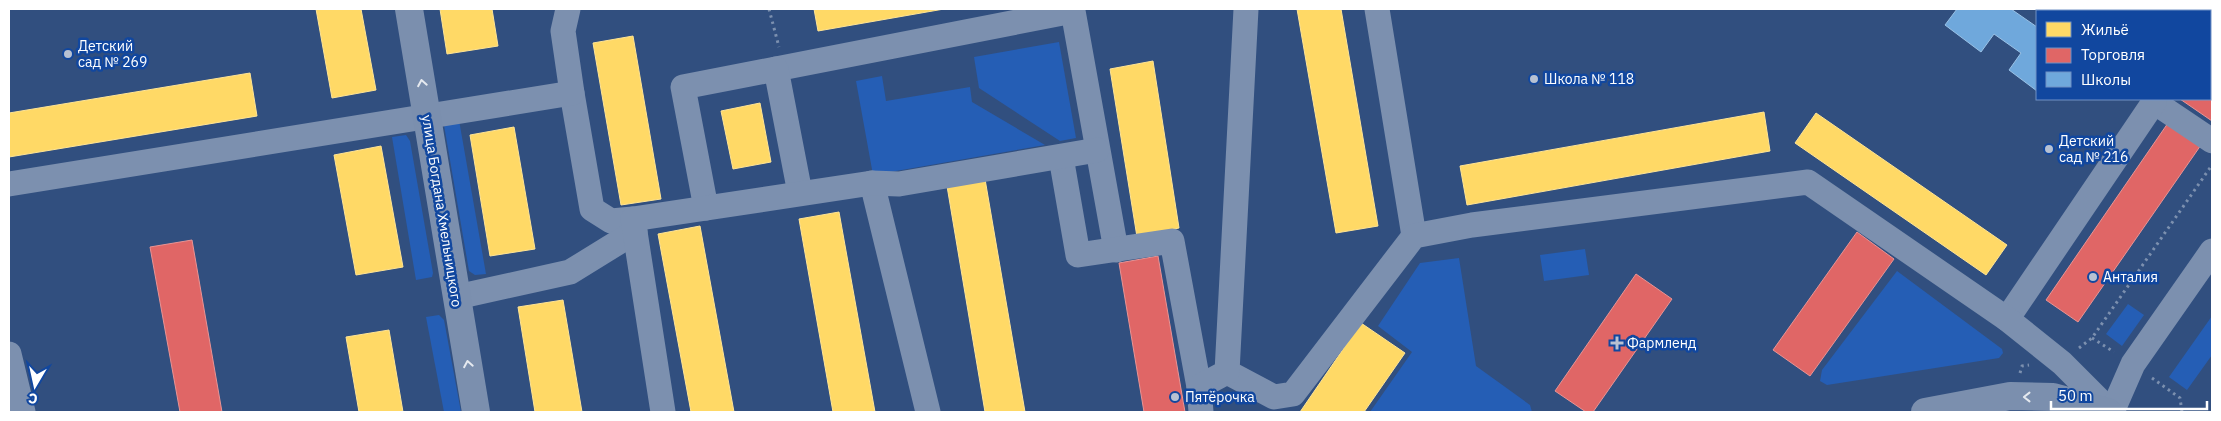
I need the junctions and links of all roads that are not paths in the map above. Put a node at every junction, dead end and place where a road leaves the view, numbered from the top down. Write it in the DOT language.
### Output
graph roads {
  1 [pos="409,9"];
  2 [pos="568,9"];
  3 [pos="1246,9"];
  4 [pos="1377,9"];
  5 [pos="1080,10"];
  6 [pos="780,68"];
  7 [pos="572,93"];
  8 [pos="2155,100"];
  9 [pos="427,116"];
  10 [pos="2212,141"];
  11 [pos="1097,150"];
  12 [pos="1061,157"];
  13 [pos="872,183"];
  14 [pos="9,184"];
  15 [pos="800,194"];
  16 [pos="706,208"];
  17 [pos="634,226"];
  18 [pos="1414,236"];
  19 [pos="1116,250"];
  20 [pos="2212,251"];
  21 [pos="457,298"];
  22 [pos="2007,319"];
  23 [pos="9,354"];
  24 [pos="1227,372"];
  25 [pos="1199,387"];
  26 [pos="23,412"];
  27 [pos="476,412"];
  28 [pos="663,412"];
  29 [pos="928,412"];
  30 [pos="1202,412"];
  31 [pos="1925,412"];
  32 [pos="2110,412"];
  9 -- 1 [label="main road, улица Богдана Хмельницкого, one-way"];
  2 -- 7 [label="street"];
  3 -- 24 [label="street"];
  4 -- 18 [label="street"];
  5 -- 6 [label="street"];
  5 -- 11 [label="street"];
  6 -- 15 [label="street"];
  6 -- 16 [label="street"];
  7 -- 9 [label="street"];
  7 -- 17 [label="street"];
  8 -- 10 [label="street"];
  8 -- 22 [label="street"];
  9 -- 14 [label="street"];
  9 -- 21 [label="main road, улица Богдана Хмельницкого"];
  11 -- 12 [label="street"];
  11 -- 19 [label="street"];
  12 -- 13 [label="street"];
  12 -- 19 [label="street"];
  13 -- 15 [label="street"];
  13 -- 29 [label="street"];
  15 -- 16 [label="street"];
  16 -- 17 [label="street"];
  17 -- 21 [label="street"];
  17 -- 28 [label="street"];
  18 -- 22 [label="street"];
  18 -- 24 [label="street"];
  19 -- 25 [label="street"];
  20 -- 32 [label="street"];
  27 -- 21 [label="main road, улица Богдана Хмельницкого, one-way"];
  22 -- 32 [label="street"];
  23 -- 26 [label="street"];
  24 -- 25 [label="street"];
  25 -- 30 [label="street"];
  32 -- 31 [label="main road, one-way"];
}
